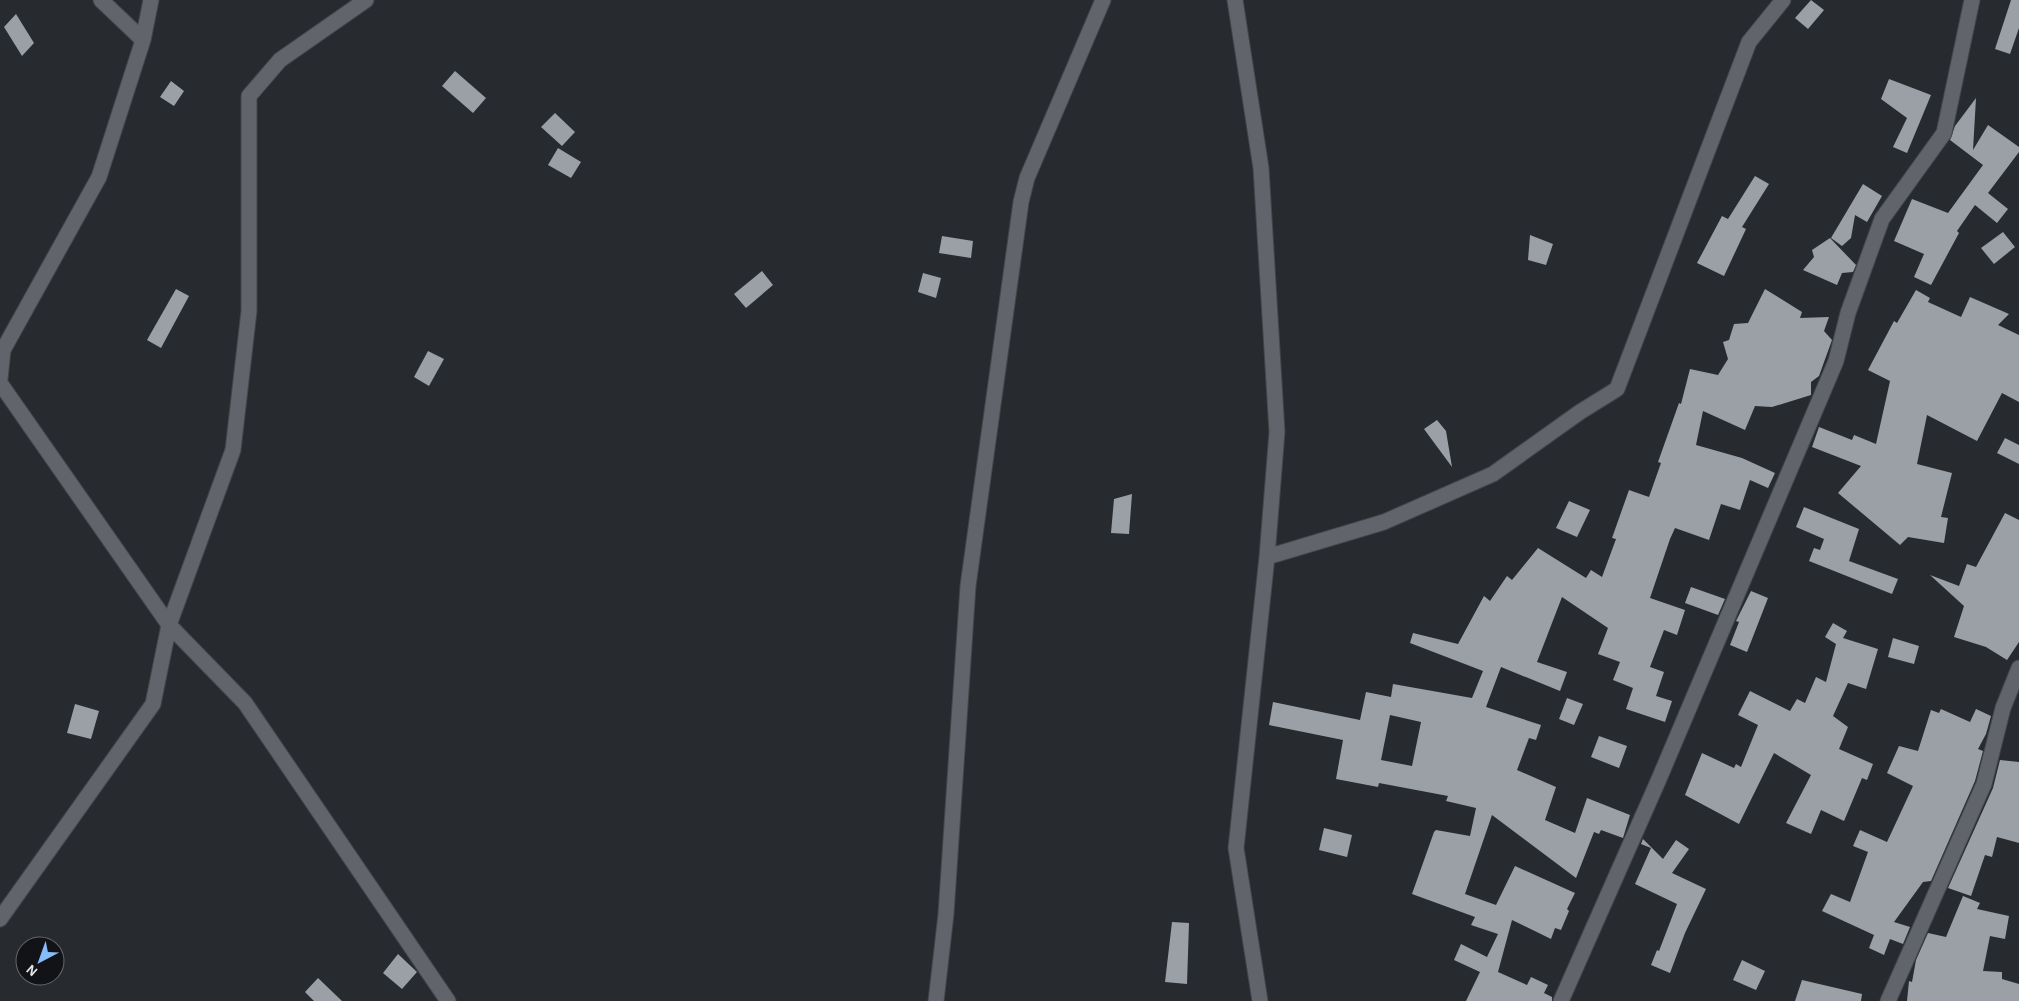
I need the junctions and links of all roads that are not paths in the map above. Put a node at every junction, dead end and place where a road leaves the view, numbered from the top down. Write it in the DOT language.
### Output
graph roads {
  1 [pos="101,0"];
  2 [pos="150,0"];
  3 [pos="366,0"];
  4 [pos="1103,0"];
  5 [pos="1235,0"];
  6 [pos="1783,0"];
  7 [pos="1972,0"];
  8 [pos="143,40"];
  9 [pos="0,381"];
  10 [pos="1267,557"];
  11 [pos="169,625"];
  12 [pos="2019,668"];
  13 [pos="0,919"];
  14 [pos="448,1001"];
  15 [pos="936,1001"];
  16 [pos="1260,1001"];
  17 [pos="1561,1001"];
  18 [pos="1888,1001"];
  1 -- 8 [label="street"];
  2 -- 8 [label="street"];
  3 -- 11 [label="street"];
  4 -- 15 [label="street"];
  5 -- 10 [label="street"];
  6 -- 10 [label="street"];
  7 -- 17 [label="street"];
  8 -- 9 [label="street"];
  9 -- 11 [label="street"];
  10 -- 16 [label="street"];
  11 -- 13 [label="street"];
  11 -- 14 [label="street"];
  12 -- 18 [label="street"];
}
